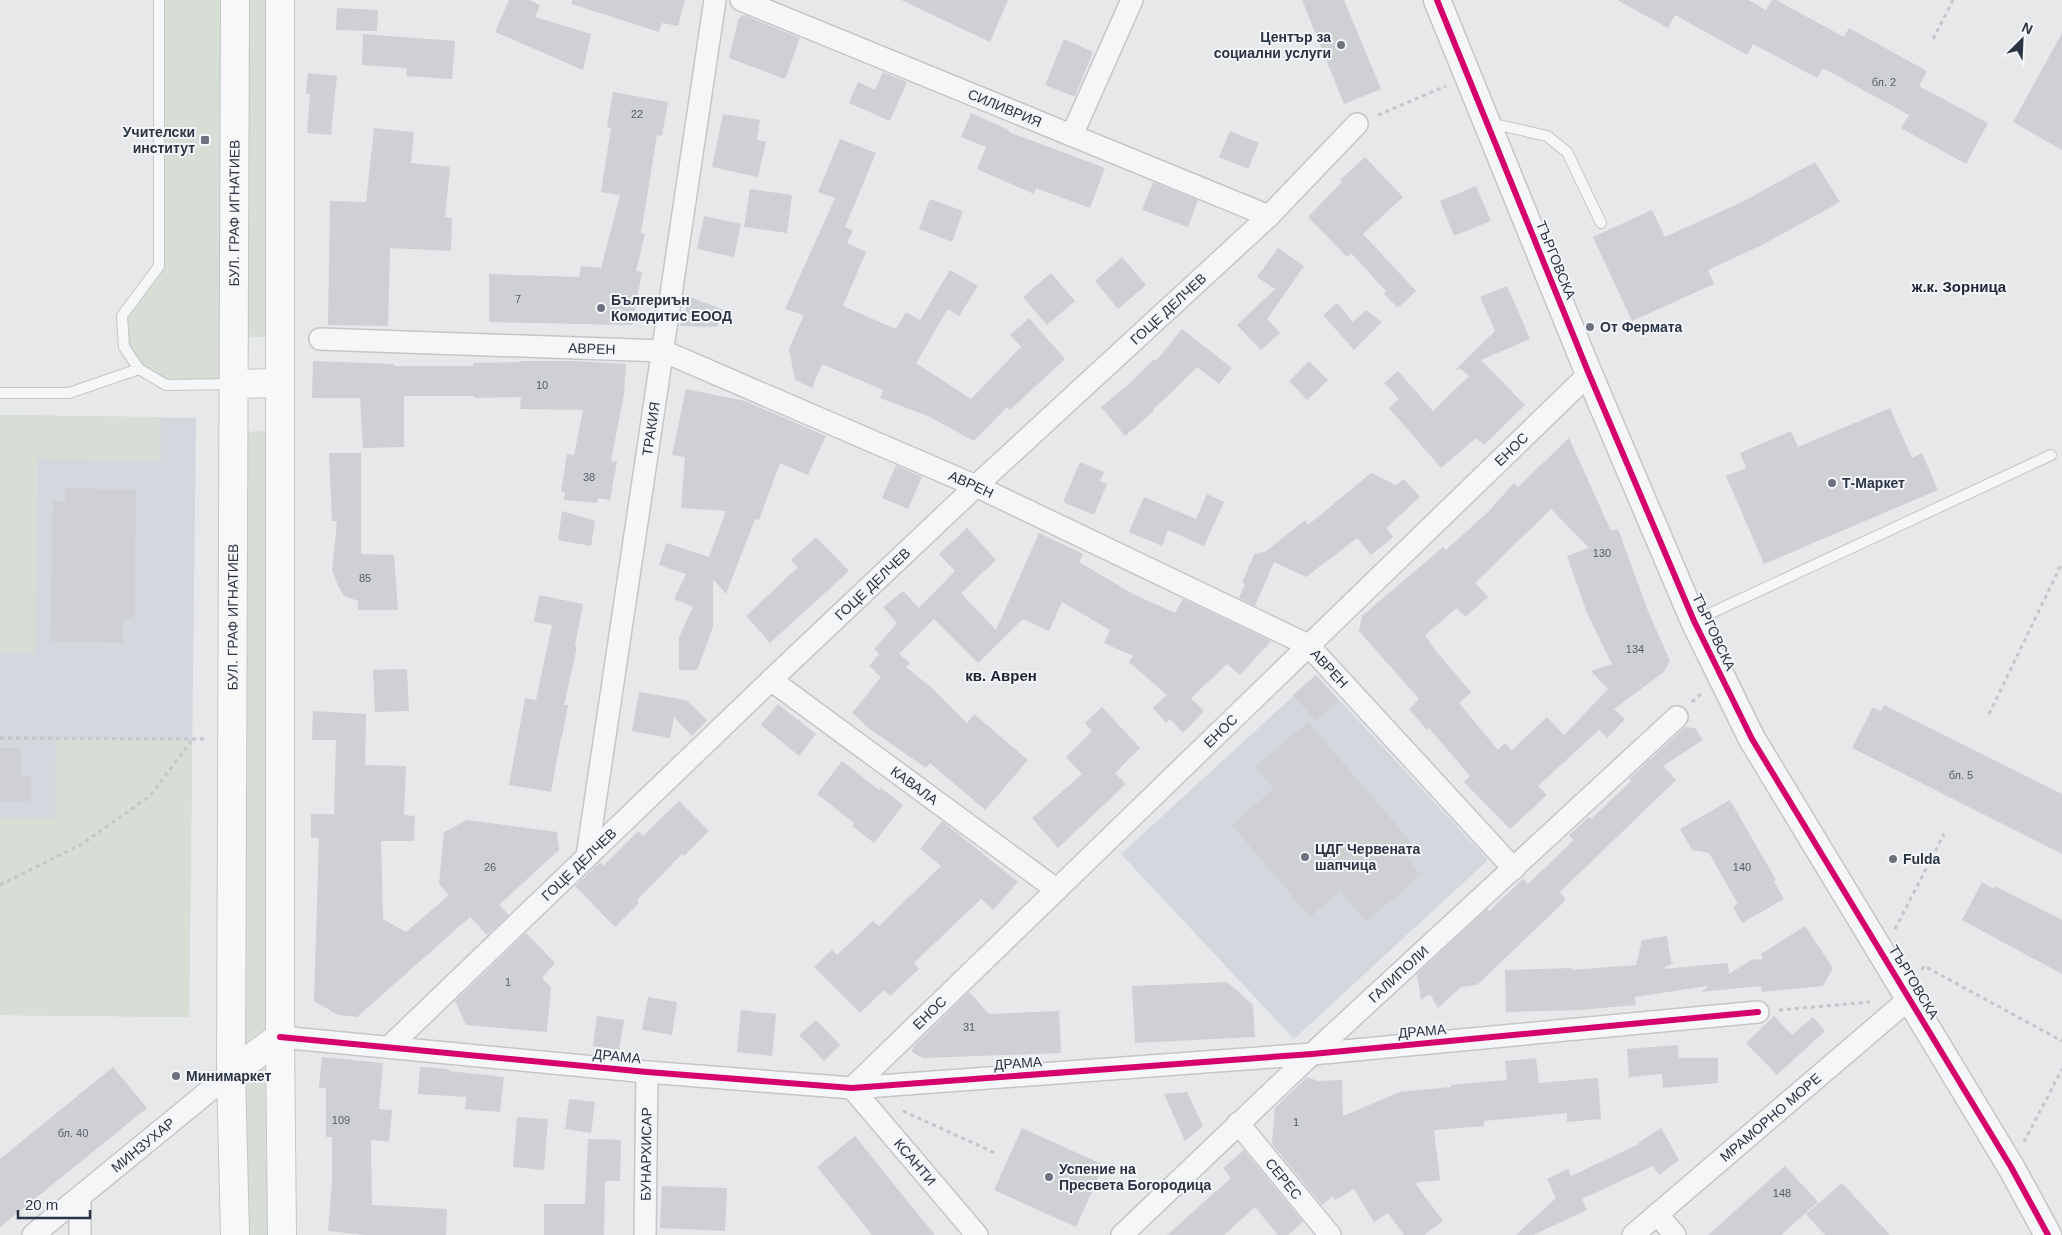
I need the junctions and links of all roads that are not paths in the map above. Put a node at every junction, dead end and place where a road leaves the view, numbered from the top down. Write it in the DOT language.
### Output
graph roads {
  1 [pos="160,0"];
  2 [pos="235,0"];
  3 [pos="280,0"];
  4 [pos="715,0"];
  5 [pos="741,0"];
  6 [pos="1132,0"];
  7 [pos="1437,0"];
  8 [pos="1486,122"];
  9 [pos="1356,124"];
  10 [pos="1072,135"];
  11 [pos="1269,216"];
  12 [pos="1601,223"];
  13 [pos="320,339"];
  14 [pos="663,351"];
  15 [pos="139,369"];
  16 [pos="1589,374"];
  17 [pos="280,383"];
  18 [pos="234,384"];
  19 [pos="0,393"];
  20 [pos="2051,455"];
  21 [pos="976,486"];
  22 [pos="1694,621"];
  23 [pos="1308,646"];
  24 [pos="771,680"];
  25 [pos="1677,716"];
  26 [pos="587,856"];
  27 [pos="1514,869"];
  28 [pos="1057,890"];
  29 [pos="1909,999"];
  30 [pos="1758,1012"];
  31 [pos="280,1037"];
  32 [pos="390,1046"];
  33 [pos="1312,1054"];
  34 [pos="647,1072"];
  35 [pos="232,1073"];
  36 [pos="852,1088"];
  37 [pos="1238,1123"];
  38 [pos="80,1197"];
  39 [pos="1657,1214"];
  40 [pos="33,1235"];
  41 [pos="80,1235"];
  42 [pos="235,1235"];
  43 [pos="282,1235"];
  44 [pos="645,1235"];
  45 [pos="977,1235"];
  46 [pos="1122,1235"];
  47 [pos="1330,1235"];
  48 [pos="1633,1235"];
  49 [pos="1675,1235"];
  50 [pos="2048,1235"];
  1 -- 15 [label="lane"];
  2 -- 18 [label="main road, БУЛ. ГРАФ ИГНАТИЕВ"];
  3 -- 17 [label="main road"];
  4 -- 14 [label="street, ТРАКИЯ"];
  5 -- 10 [label="street, СИЛИВРИЯ"];
  6 -- 10 [label="street"];
  7 -- 8 [label="street, ТЪРГОВСКА"];
  8 -- 12 [label="lane"];
  8 -- 16 [label="street, ТЪРГОВСКА"];
  9 -- 11 [label="street, ГОЦЕ ДЕЛЧЕВ"];
  10 -- 11 [label="street, СИЛИВРИЯ"];
  11 -- 21 [label="street, ГОЦЕ ДЕЛЧЕВ"];
  13 -- 14 [label="street, АВРЕН"];
  14 -- 21 [label="street, АВРЕН"];
  14 -- 26 [label="street, ТРАКИЯ"];
  15 -- 18 [label="lane"];
  15 -- 19 [label="lane"];
  16 -- 22 [label="street, ТЪРГОВСКА"];
  16 -- 23 [label="street, ЕНОС"];
  17 -- 18 [label="main road"];
  17 -- 31 [label="main road"];
  18 -- 35 [label="main road, БУЛ. ГРАФ ИГНАТИЕВ"];
  20 -- 22 [label="lane"];
  21 -- 23 [label="street, АВРЕН"];
  21 -- 24 [label="street, ГОЦЕ ДЕЛЧЕВ"];
  22 -- 29 [label="street, ТЪРГОВСКА"];
  23 -- 27 [label="street, АВРЕН"];
  23 -- 28 [label="street, ЕНОС"];
  24 -- 26 [label="street, ГОЦЕ ДЕЛЧЕВ"];
  24 -- 28 [label="street, КАВАЛА"];
  25 -- 27 [label="street, ГАЛИПОЛИ"];
  26 -- 32 [label="street, ГОЦЕ ДЕЛЧЕВ"];
  27 -- 33 [label="street, ГАЛИПОЛИ"];
  28 -- 36 [label="street, ЕНОС"];
  29 -- 39 [label="street, МРАМОРНО МОРЕ"];
  29 -- 50 [label="street, ТЪРГОВСКА"];
  30 -- 33 [label="street, ДРАМА"];
  31 -- 32 [label="street, ДРАМА"];
  31 -- 35 [label="main road"];
  31 -- 43 [label="main road"];
  32 -- 34 [label="street, ДРАМА"];
  33 -- 36 [label="street, ДРАМА"];
  33 -- 37 [label="street, ГАЛИПОЛИ"];
  34 -- 36 [label="street, ДРАМА"];
  34 -- 44 [label="street, БУНАРХИСАР"];
  35 -- 38 [label="street, МИНЗУХАР"];
  35 -- 42 [label="main road, БУЛ. ГРАФ ИГНАТИЕВ"];
  36 -- 45 [label="street, КСАНТИ"];
  37 -- 46 [label="street, ГАЛИПОЛИ"];
  37 -- 47 [label="street, СЕРЕС"];
  38 -- 40 [label="street, МИНЗУХАР"];
  38 -- 41 [label="street"];
  39 -- 48 [label="street, МРАМОРНО МОРЕ"];
  39 -- 49 [label="street"];
}
